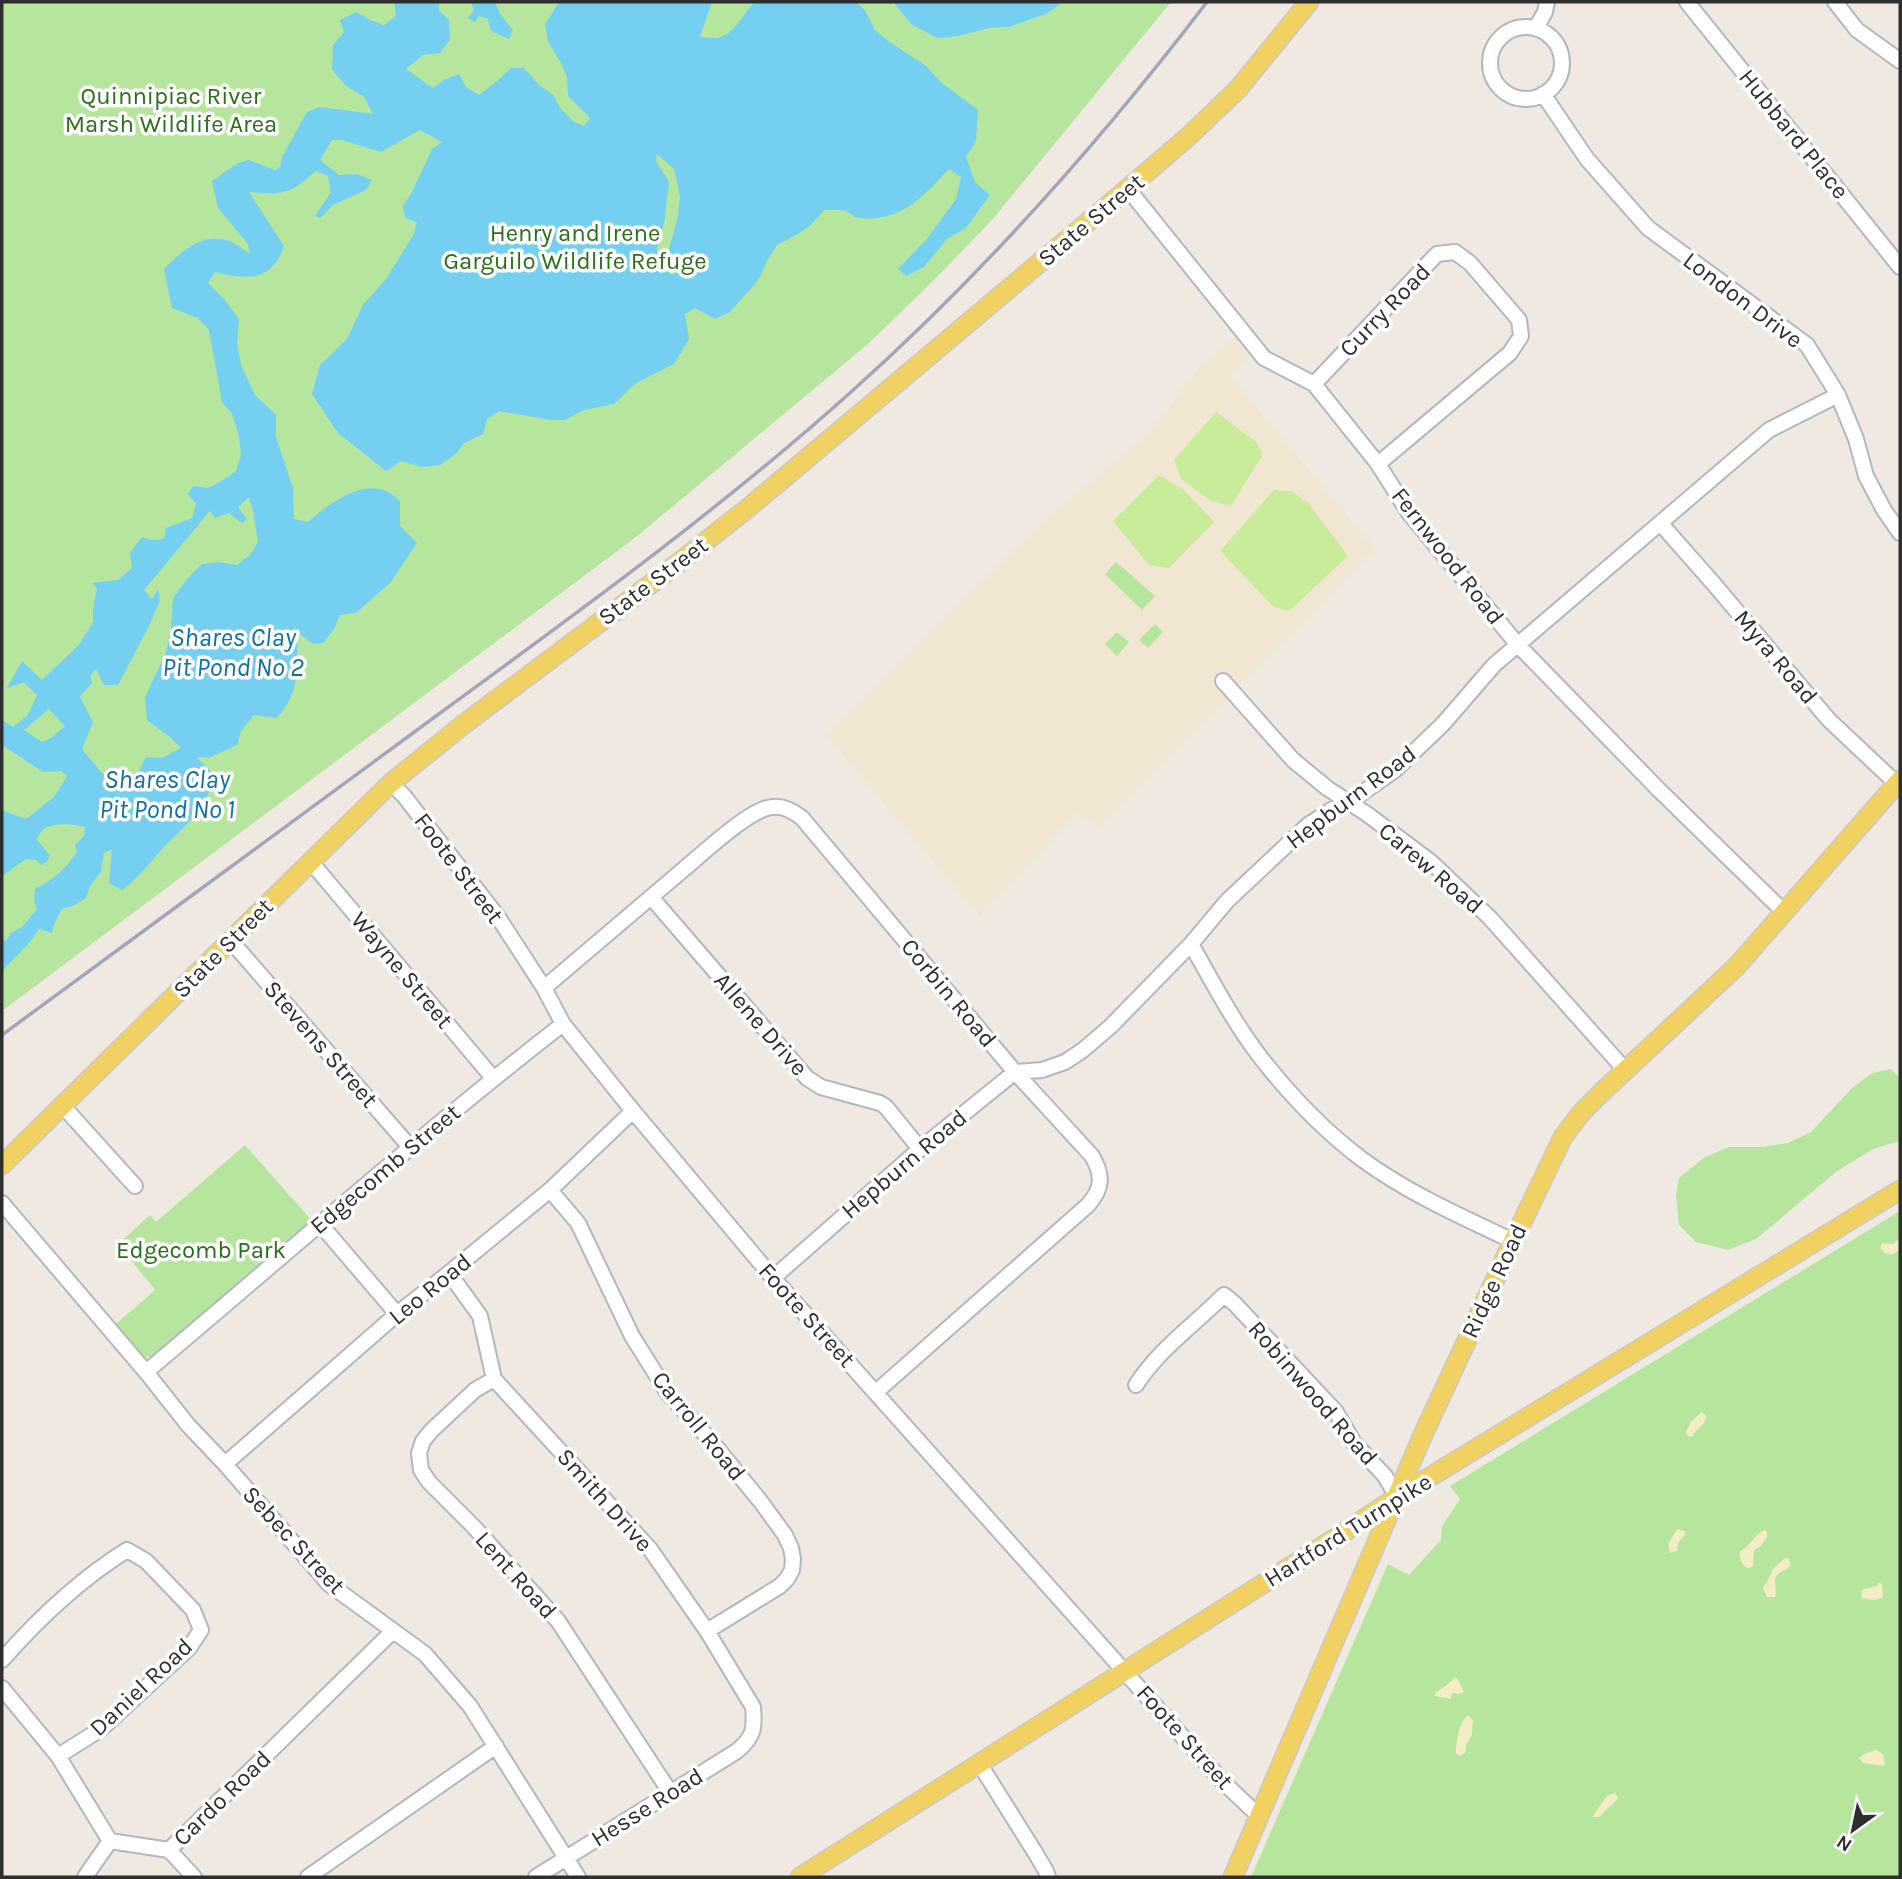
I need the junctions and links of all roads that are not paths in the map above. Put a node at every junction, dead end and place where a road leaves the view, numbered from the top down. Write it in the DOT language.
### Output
graph roads {
  1 [pos="1309,2"];
  2 [pos="1547,2"];
  3 [pos="1687,2"];
  4 [pos="1835,2"];
  5 [pos="1536,28"];
  6 [pos="1900,61"];
  7 [pos="1543,94"];
  8 [pos="1128,188"];
  9 [pos="1900,267"];
  10 [pos="1314,384"];
  11 [pos="1838,394"];
  12 [pos="1378,464"];
  13 [pos="1661,524"];
  14 [pos="1900,533"];
  15 [pos="1518,645"];
  16 [pos="1223,681"];
  17 [pos="391,783"];
  18 [pos="1898,788"];
  19 [pos="1348,803"];
  20 [pos="311,862"];
  21 [pos="651,897"];
  22 [pos="1784,912"];
  23 [pos="231,941"];
  24 [pos="1191,944"];
  25 [pos="544,988"];
  26 [pos="564,1024"];
  27 [pos="1626,1071"];
  28 [pos="1015,1072"];
  29 [pos="493,1078"];
  30 [pos="62,1105"];
  31 [pos="633,1111"];
  32 [pos="410,1147"];
  33 [pos="920,1149"];
  34 [pos="2,1166"];
  35 [pos="135,1186"];
  36 [pos="550,1190"];
  37 [pos="1900,1190"];
  38 [pos="2,1203"];
  39 [pos="321,1225"];
  40 [pos="1513,1241"];
  41 [pos="449,1273"];
  42 [pos="773,1278"];
  43 [pos="397,1314"];
  44 [pos="146,1373"];
  45 [pos="494,1379"];
  46 [pos="1136,1385"];
  47 [pos="876,1392"];
  48 [pos="225,1464"];
  49 [pos="1397,1497"];
  50 [pos="706,1630"];
  51 [pos="393,1631"];
  52 [pos="2,1660"];
  53 [pos="1125,1670"];
  54 [pos="2,1688"];
  55 [pos="752,1732"];
  56 [pos="496,1746"];
  57 [pos="58,1756"];
  58 [pos="979,1763"];
  59 [pos="670,1792"];
  60 [pos="1260,1817"];
  61 [pos="110,1841"];
  62 [pos="169,1850"];
  63 [pos="566,1858"];
  64 [pos="85,1877"];
  65 [pos="194,1877"];
  66 [pos="308,1877"];
  67 [pos="536,1877"];
  68 [pos="579,1877"];
  69 [pos="800,1877"];
  70 [pos="1048,1877"];
  71 [pos="1233,1877"];
  1 -- 8 [label="main road, State Street"];
  2 -- 5 [label="street"];
  3 -- 9 [label="street, Hubbard Place"];
  4 -- 6 [label="street"];
  5 -- 7 [label="street"];
  5 -- 7 [label="street"];
  7 -- 11 [label="street, London Drive"];
  8 -- 10 [label="street, Fernwood Road"];
  8 -- 17 [label="main road, State Street"];
  10 -- 12 [label="street, Fernwood Road"];
  10 -- 12 [label="street, Curry Road"];
  11 -- 13 [label="street, Hepburn Road"];
  11 -- 14 [label="street, London Drive"];
  12 -- 15 [label="street, Fernwood Road"];
  13 -- 15 [label="street, Hepburn Road"];
  13 -- 18 [label="street, Myra Road"];
  15 -- 19 [label="street, Hepburn Road"];
  15 -- 22 [label="street, Fernwood Road"];
  16 -- 19 [label="street, Carew Road"];
  17 -- 20 [label="main road, State Street"];
  17 -- 25 [label="street, Foote Street"];
  18 -- 22 [label="main road, Ridge Road"];
  19 -- 24 [label="street, Hepburn Road"];
  19 -- 27 [label="street, Carew Road"];
  20 -- 23 [label="main road, State Street"];
  20 -- 29 [label="street, Wayne Street"];
  21 -- 25 [label="street, Corbin Road"];
  21 -- 28 [label="street, Corbin Road"];
  21 -- 33 [label="street, Allene Drive"];
  22 -- 27 [label="main road, Ridge Road"];
  23 -- 30 [label="main road, State Street"];
  23 -- 32 [label="street, Stevens Street"];
  24 -- 28 [label="street, Hepburn Road"];
  24 -- 40 [label="street"];
  25 -- 26 [label="street, Foote Street"];
  26 -- 29 [label="street, Edgecomb Street"];
  26 -- 31 [label="street, Foote Street"];
  27 -- 40 [label="main road, Ridge Road"];
  28 -- 33 [label="street, Hepburn Road"];
  28 -- 47 [label="street, Corbin Road"];
  29 -- 32 [label="street, Edgecomb Street"];
  30 -- 34 [label="main road, State Street"];
  30 -- 35 [label="street"];
  31 -- 36 [label="street, Leo Road"];
  31 -- 42 [label="street, Foote Street"];
  32 -- 39 [label="street, Edgecomb Street"];
  33 -- 42 [label="street, Hepburn Road"];
  36 -- 41 [label="street, Leo Road"];
  36 -- 50 [label="street, Carroll Road"];
  37 -- 49 [label="main road, Hartford Turnpike"];
  38 -- 44 [label="street, Sebec Street"];
  39 -- 43 [label="street"];
  39 -- 44 [label="street, Edgecomb Street"];
  40 -- 49 [label="main road, Ridge Road"];
  41 -- 43 [label="street, Leo Road"];
  41 -- 45 [label="street"];
  42 -- 47 [label="street, Foote Street"];
  43 -- 48 [label="street, Leo Road"];
  44 -- 48 [label="street, Sebec Street"];
  45 -- 50 [label="street, Smith Drive"];
  45 -- 59 [label="street, Lent Road"];
  46 -- 49 [label="street, Robinwood Road"];
  47 -- 53 [label="street, Foote Street"];
  48 -- 51 [label="street, Sebec Street"];
  49 -- 53 [label="main road, Hartford Turnpike"];
  49 -- 60 [label="main road, Ridge Road"];
  50 -- 55 [label="street, Smith Drive"];
  51 -- 56 [label="street, Sebec Street"];
  51 -- 62 [label="street, Cardo Road"];
  52 -- 57 [label="street, Daniel Road"];
  53 -- 58 [label="main road, Hartford Turnpike"];
  53 -- 60 [label="street, Foote Street"];
  54 -- 57 [label="street"];
  55 -- 59 [label="street, Hesse Road"];
  56 -- 63 [label="street, Sebec Street"];
  56 -- 66 [label="street"];
  57 -- 61 [label="street"];
  58 -- 69 [label="main road, Hartford Turnpike"];
  58 -- 70 [label="street"];
  59 -- 63 [label="street, Hesse Road"];
  60 -- 71 [label="main road, Ridge Road"];
  61 -- 62 [label="street, Cardo Road"];
  61 -- 64 [label="street"];
  62 -- 65 [label="street"];
  63 -- 67 [label="street, Hesse Road"];
  63 -- 68 [label="street, Sebec Street"];
}
